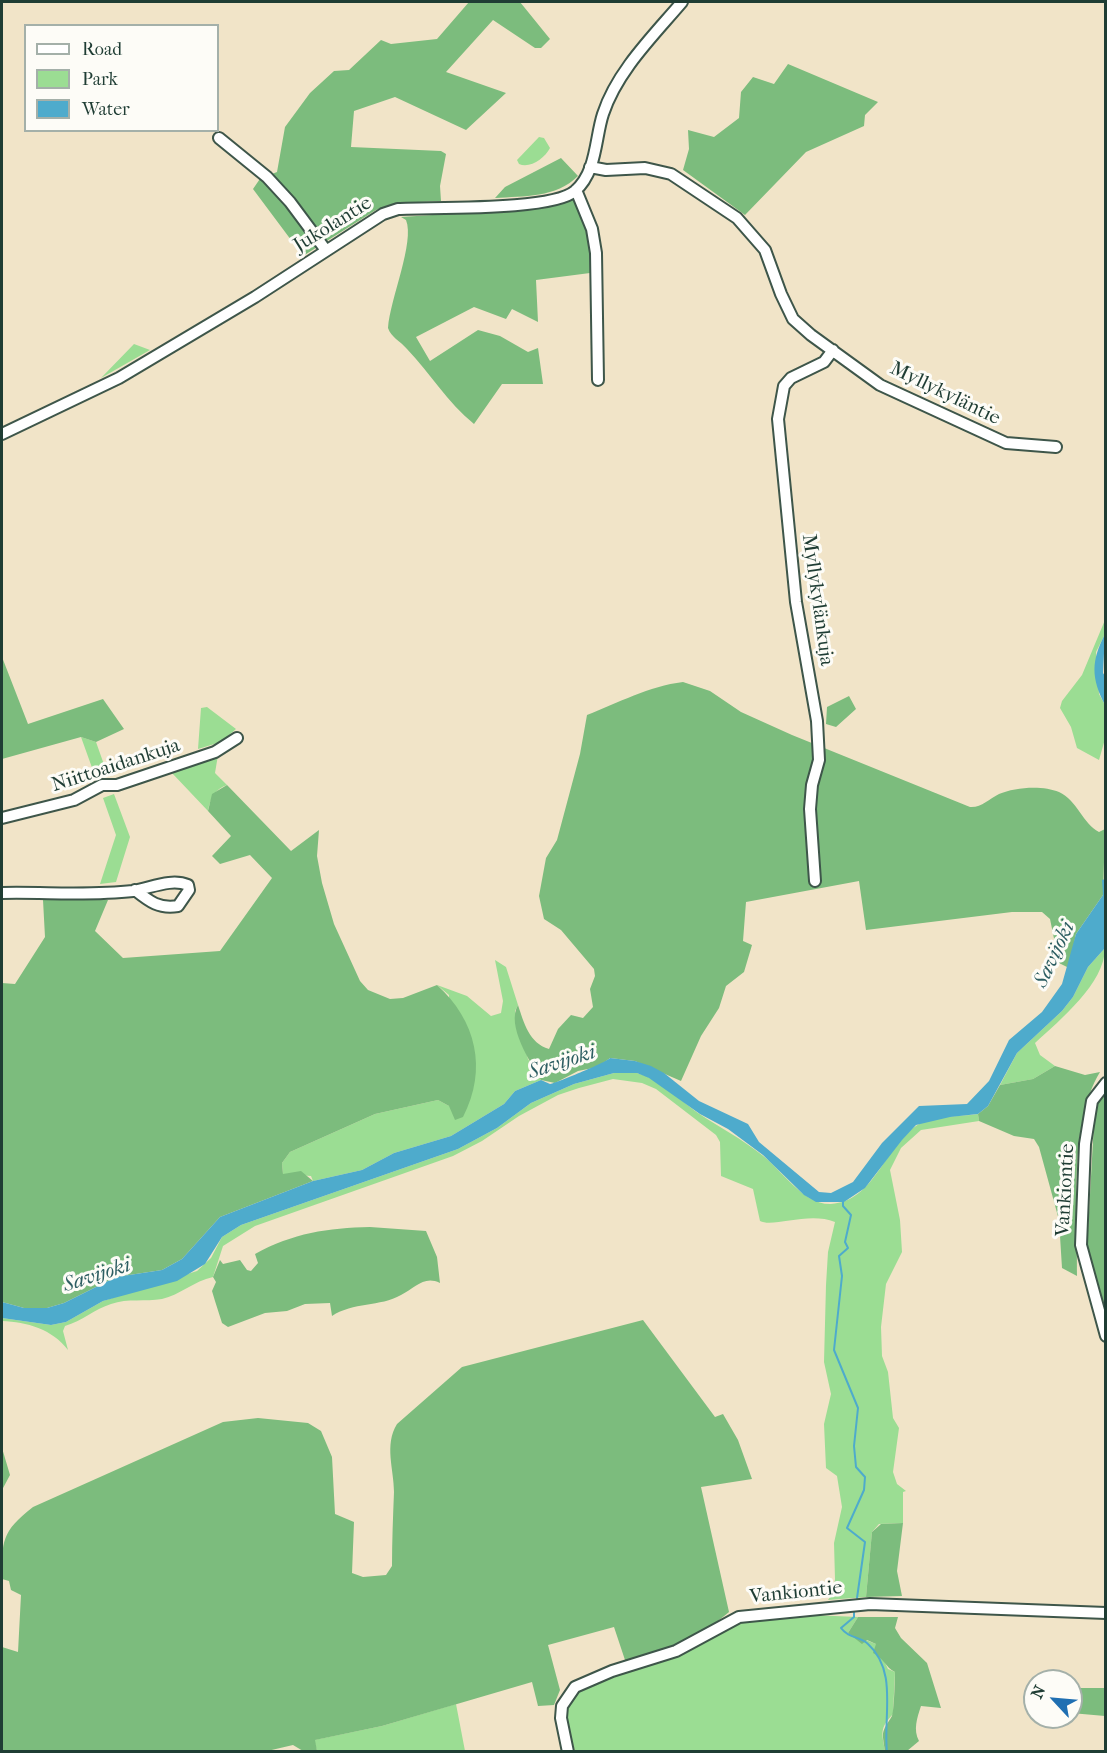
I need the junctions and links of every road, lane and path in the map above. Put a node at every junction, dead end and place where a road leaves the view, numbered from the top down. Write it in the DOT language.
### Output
graph roads {
  1 [pos="682,2"];
  2 [pos="219,138"];
  3 [pos="590,167"];
  4 [pos="576,190"];
  5 [pos="325,249"];
  6 [pos="833,350"];
  7 [pos="598,380"];
  8 [pos="2,434"];
  9 [pos="1056,447"];
  10 [pos="237,738"];
  11 [pos="2,818"];
  12 [pos="815,881"];
  13 [pos="135,890"];
  14 [pos="2,893"];
  15 [pos="1106,1083"];
  16 [pos="1106,1336"];
  17 [pos="1106,1612"];
  18 [pos="568,1752"];
  1 -- 3 [label="street"];
  2 -- 5 [label="street"];
  3 -- 4 [label="street"];
  3 -- 6 [label="street, Myllykyläntie"];
  4 -- 5 [label="street, Jukolantie"];
  4 -- 7 [label="street"];
  5 -- 8 [label="street, Jukolantie"];
  6 -- 9 [label="street, Myllykyläntie"];
  6 -- 12 [label="street, Myllykylänkuja"];
  10 -- 11 [label="street, Niittoaidankuja"];
  13 -- 14 [label="street"];
  15 -- 16 [label="street, Vankiontie"];
  17 -- 18 [label="street, Vankiontie"];
}
